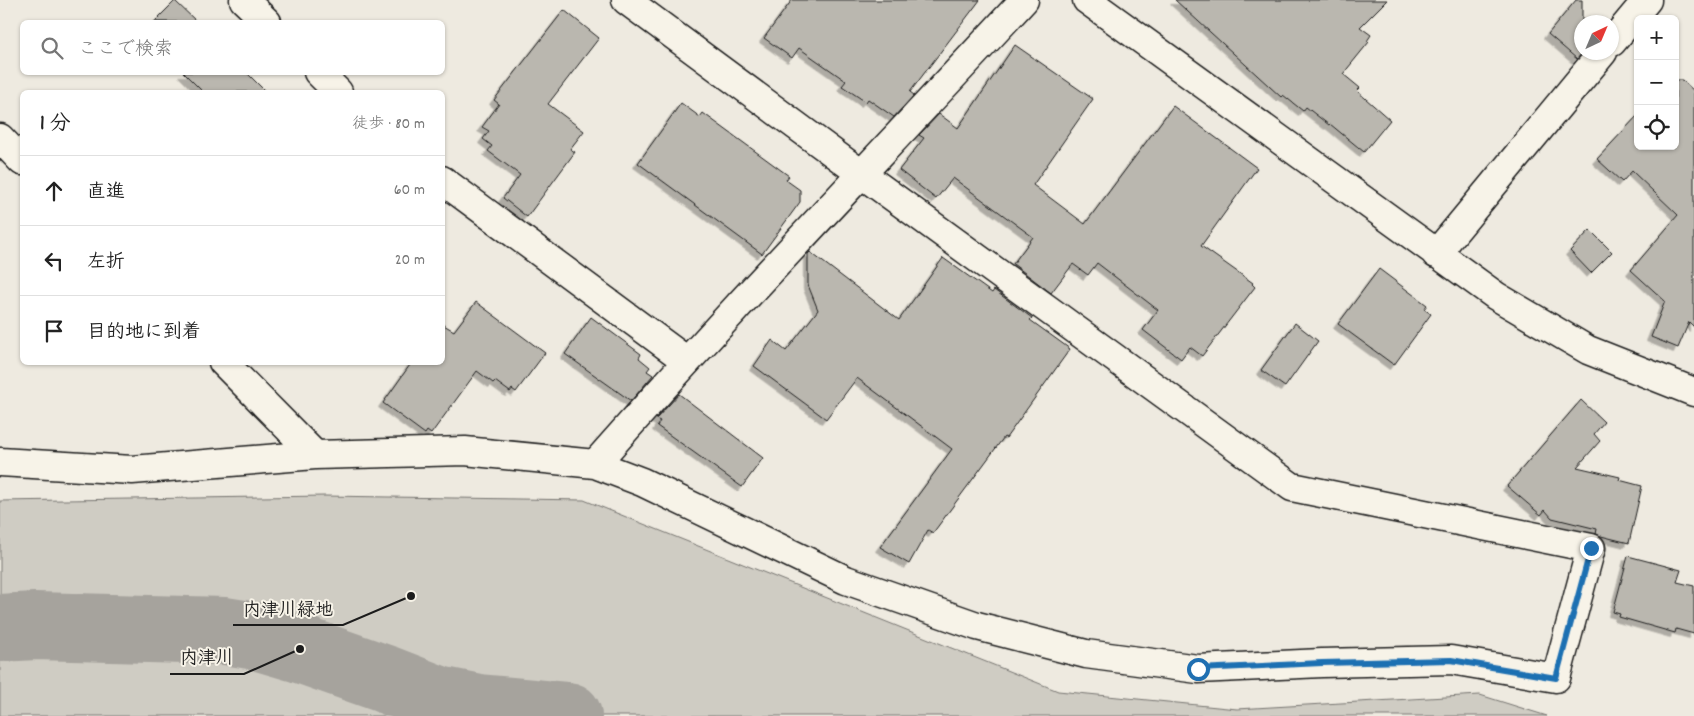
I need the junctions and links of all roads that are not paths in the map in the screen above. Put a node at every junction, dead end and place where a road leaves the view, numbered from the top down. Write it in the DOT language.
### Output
graph roads {
  1 [pos="244,0"];
  2 [pos="626,0"];
  3 [pos="1024,0"];
  4 [pos="1087,0"];
  5 [pos="1647,0"];
  6 [pos="265,20"];
  7 [pos="1619,34"];
  8 [pos="1596,60"];
  9 [pos="321,75"];
  10 [pos="336,90"];
  11 [pos="0,138"];
  12 [pos="20,159"];
  13 [pos="863,175"];
  14 [pos="445,182"];
  15 [pos="1436,254"];
  16 [pos="686,361"];
  17 [pos="226,365"];
  18 [pos="1694,392"];
  19 [pos="315,455"];
  20 [pos="0,462"];
  21 [pos="595,464"];
  1 -- 6 [label="street"];
  2 -- 13 [label="street"];
  3 -- 13 [label="street"];
  4 -- 15 [label="street"];
  5 -- 7 [label="street"];
  8 -- 15 [label="street"];
  9 -- 10 [label="street"];
  11 -- 12 [label="street"];
  13 -- 16 [label="street"];
  13 -- 21 [label="street"];
  14 -- 16 [label="street"];
  15 -- 18 [label="street"];
  16 -- 21 [label="street"];
  17 -- 19 [label="street"];
  19 -- 20 [label="street"];
  19 -- 21 [label="street"];
}
